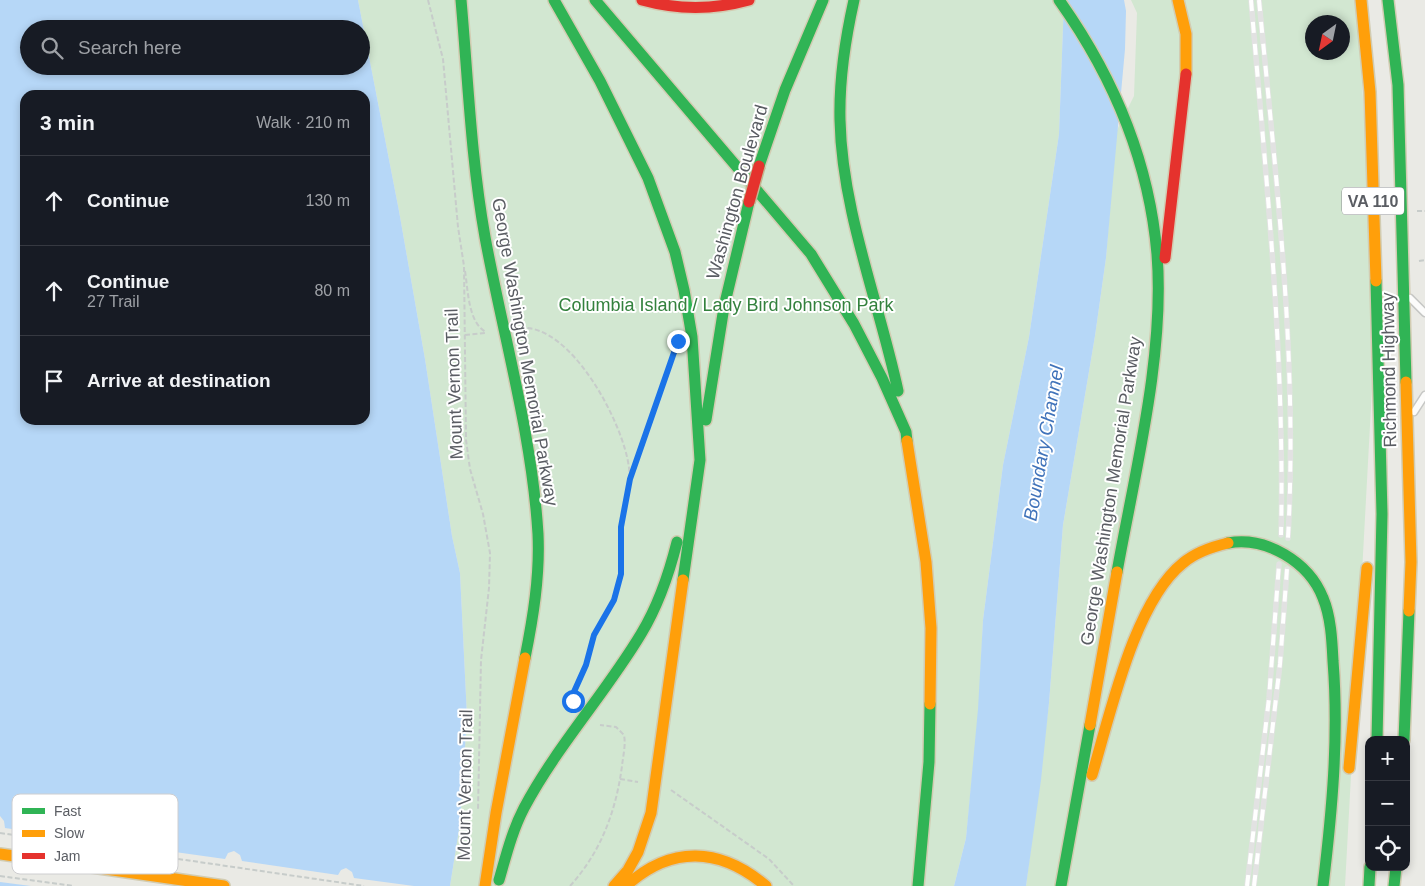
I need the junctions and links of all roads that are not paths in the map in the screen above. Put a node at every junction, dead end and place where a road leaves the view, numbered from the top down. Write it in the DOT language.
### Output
graph roads {
  1 [pos="461,0"];
  2 [pos="554,0"];
  3 [pos="595,0"];
  4 [pos="642,0"];
  5 [pos="749,0"];
  6 [pos="823,0"];
  7 [pos="854,0"];
  8 [pos="1059,0"];
  9 [pos="1178,0"];
  10 [pos="1361,0"];
  11 [pos="1388,0"];
  12 [pos="1405,293"];
  13 [pos="1158,294"];
  14 [pos="1425,313"];
  15 [pos="1425,395"];
  16 [pos="1380,403"];
  17 [pos="1408,422"];
  18 [pos="906,432"];
  19 [pos="700,460"];
  20 [pos="696,492"];
  21 [pos="1369,535"];
  22 [pos="1368,554"];
  23 [pos="1377,736"];
  24 [pos="1404,736"];
  25 [pos="1347,781"];
  26 [pos="653,795"];
  27 [pos="1343,807"];
  28 [pos="1065,856"];
  29 [pos="650,858"];
  30 [pos="1370,871"];
  31 [pos="1396,871"];
  32 [pos="140,874"];
  33 [pos="224,886"];
  34 [pos="485,886"];
  35 [pos="498,886"];
  36 [pos="614,886"];
  37 [pos="626,886"];
  38 [pos="766,886"];
  39 [pos="918,886"];
  40 [pos="1060,886"];
  41 [pos="1324,886"];
  42 [pos="1369,886"];
  43 [pos="1394,886"];
  1 -- 34 [label="main road, George Washington Memorial Parkway"];
  2 -- 19 [label="main road"];
  3 -- 18 [label="main road"];
  4 -- 5 [label="main road"];
  6 -- 19 [label="main road, Washington Boulevard, bridge"];
  7 -- 18 [label="main road"];
  8 -- 13 [label="main road, George Washington Memorial Parkway"];
  9 -- 13 [label="main road"];
  10 -- 16 [label="main road, Richmond Highway / VA 110"];
  11 -- 12 [label="main road, Richmond Highway / VA 110"];
  12 -- 14 [label="lane"];
  12 -- 17 [label="main road, Richmond Highway / VA 110"];
  13 -- 28 [label="main road, George Washington Memorial Parkway"];
  15 -- 17 [label="lane"];
  16 -- 21 [label="main road"];
  16 -- 23 [label="main road, Richmond Highway / VA 110"];
  17 -- 24 [label="main road, Richmond Highway / VA 110"];
  18 -- 39 [label="main road"];
  19 -- 20 [label="main road"];
  20 -- 26 [label="main road"];
  20 -- 35 [label="main road"];
  22 -- 25 [label="main road"];
  26 -- 29 [label="main road"];
  26 -- 36 [label="main road"];
  27 -- 41 [label="main road"];
  28 -- 40 [label="main road, George Washington Memorial Parkway"];
  28 -- 41 [label="main road"];
  29 -- 37 [label="main road"];
  29 -- 38 [label="main road"];
  30 -- 42 [label="main road"];
  31 -- 43 [label="main road"];
  32 -- 33 [label="main road"];
}
